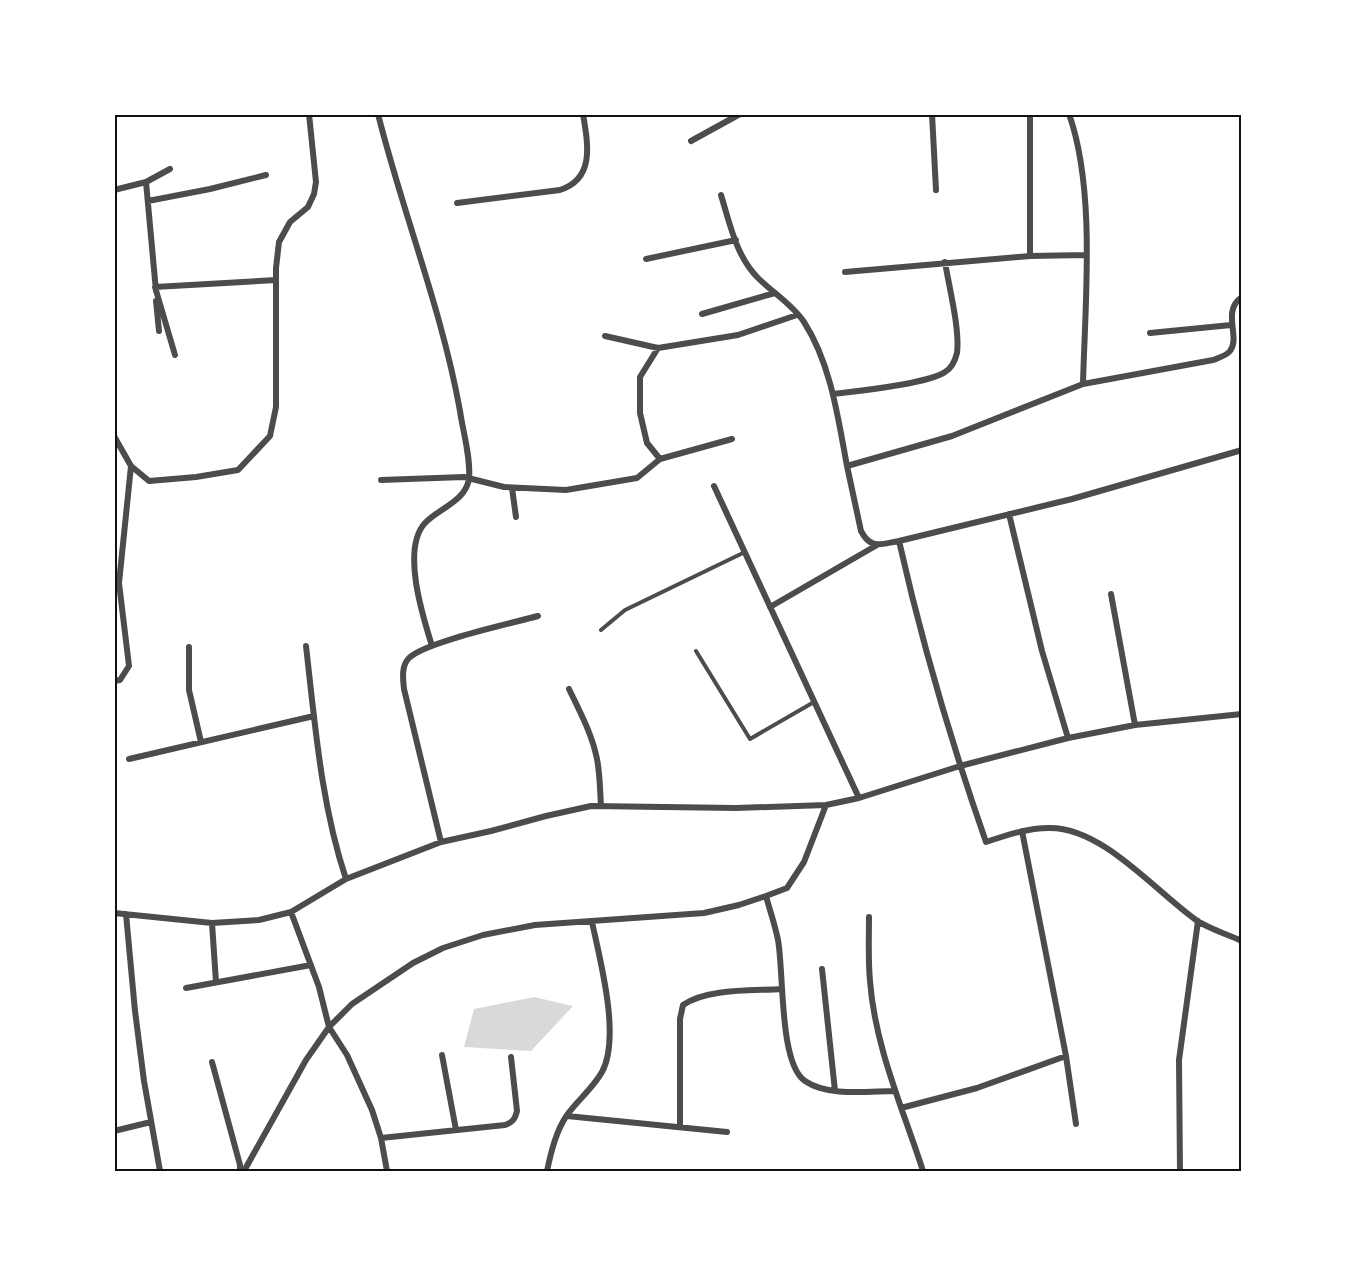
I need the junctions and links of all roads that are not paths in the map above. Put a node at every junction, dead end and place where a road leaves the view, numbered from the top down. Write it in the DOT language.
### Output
graph roads {
  1 [pos="309,114"];
  2 [pos="378,114"];
  3 [pos="583,114"];
  4 [pos="740,114"];
  5 [pos="932,114"];
  6 [pos="1030,114"];
  7 [pos="1069,114"];
  8 [pos="691,141"];
  9 [pos="170,170"];
  10 [pos="266,175"];
  11 [pos="146,182"];
  12 [pos="114,190"];
  13 [pos="936,190"];
  14 [pos="721,195"];
  15 [pos="148,201"];
  16 [pos="457,203"];
  17 [pos="736,240"];
  18 [pos="1086,255"];
  19 [pos="1030,256"];
  20 [pos="646,259"];
  21 [pos="945,262"];
  22 [pos="845,272"];
  23 [pos="276,280"];
  24 [pos="155,287"];
  25 [pos="775,293"];
  26 [pos="1242,297"];
  27 [pos="702,314"];
  28 [pos="797,315"];
  29 [pos="1231,325"];
  30 [pos="159,331"];
  31 [pos="1150,333"];
  32 [pos="605,336"];
  33 [pos="658,348"];
  34 [pos="175,355"];
  35 [pos="1083,384"];
  36 [pos="833,394"];
  37 [pos="114,436"];
  38 [pos="732,439"];
  39 [pos="1242,450"];
  40 [pos="660,459"];
  41 [pos="130,466"];
  42 [pos="847,466"];
  43 [pos="469,478"];
  44 [pos="381,480"];
  45 [pos="714,486"];
  46 [pos="512,488"];
  47 [pos="1009,514"];
  48 [pos="516,517"];
  49 [pos="899,540"];
  50 [pos="877,545"];
  51 [pos="745,552"];
  52 [pos="116,585"];
  53 [pos="1111,594"];
  54 [pos="770,607"];
  55 [pos="538,616"];
  56 [pos="601,630"];
  57 [pos="306,646"];
  58 [pos="432,646"];
  59 [pos="189,647"];
  60 [pos="696,651"];
  61 [pos="114,681"];
  62 [pos="569,689"];
  63 [pos="814,702"];
  64 [pos="1242,714"];
  65 [pos="314,716"];
  66 [pos="1136,725"];
  67 [pos="1068,738"];
  68 [pos="201,742"];
  69 [pos="129,759"];
  70 [pos="960,766"];
  71 [pos="859,798"];
  72 [pos="826,805"];
  73 [pos="601,806"];
  74 [pos="1022,831"];
  75 [pos="441,842"];
  76 [pos="346,879"];
  77 [pos="766,896"];
  78 [pos="291,912"];
  79 [pos="114,913"];
  80 [pos="126,914"];
  81 [pos="869,917"];
  82 [pos="1198,921"];
  83 [pos="212,922"];
  84 [pos="592,922"];
  85 [pos="1242,941"];
  86 [pos="311,965"];
  87 [pos="822,969"];
  88 [pos="216,982"];
  89 [pos="186,988"];
  90 [pos="782,988"];
  91 [pos="329,1027"];
  92 [pos="442,1055"];
  93 [pos="1066,1056"];
  94 [pos="511,1057"];
  95 [pos="212,1062"];
  96 [pos="835,1091"];
  97 [pos="896,1091"];
  98 [pos="901,1108"];
  99 [pos="567,1116"];
  100 [pos="151,1122"];
  101 [pos="1076,1124"];
  102 [pos="680,1127"];
  103 [pos="456,1130"];
  104 [pos="114,1131"];
  105 [pos="727,1132"];
  106 [pos="381,1138"];
  107 [pos="160,1171"];
  108 [pos="242,1171"];
  109 [pos="387,1171"];
  110 [pos="547,1171"];
  111 [pos="923,1171"];
  112 [pos="1180,1171"];
  1 -- 23 [label="street"];
  2 -- 43 [label="street"];
  3 -- 16 [label="street"];
  4 -- 8 [label="street"];
  5 -- 13 [label="street"];
  6 -- 19 [label="street"];
  7 -- 18 [label="street"];
  9 -- 11 [label="street"];
  10 -- 15 [label="street"];
  11 -- 12 [label="street"];
  11 -- 15 [label="street"];
  14 -- 17 [label="street"];
  15 -- 24 [label="street"];
  17 -- 20 [label="street"];
  17 -- 25 [label="street"];
  18 -- 19 [label="street"];
  18 -- 35 [label="street"];
  19 -- 21 [label="street"];
  21 -- 22 [label="street"];
  21 -- 36 [label="street"];
  23 -- 24 [label="street"];
  23 -- 41 [label="street"];
  24 -- 30 [label="street"];
  24 -- 34 [label="street"];
  25 -- 27 [label="street"];
  25 -- 28 [label="street"];
  26 -- 29 [label="street"];
  28 -- 33 [label="street"];
  28 -- 36 [label="street"];
  29 -- 31 [label="street"];
  29 -- 35 [label="street"];
  32 -- 33 [label="street"];
  33 -- 40 [label="street"];
  35 -- 42 [label="street"];
  36 -- 42 [label="street"];
  37 -- 41 [label="street"];
  38 -- 40 [label="street"];
  39 -- 47 [label="street"];
  40 -- 46 [label="street"];
  41 -- 52 [label="street"];
  42 -- 50 [label="street"];
  43 -- 44 [label="street"];
  43 -- 46 [label="street"];
  43 -- 58 [label="street"];
  45 -- 51 [label="street"];
  46 -- 48 [label="street"];
  47 -- 49 [label="street"];
  47 -- 67 [label="street"];
  49 -- 50 [label="street"];
  49 -- 70 [label="street"];
  50 -- 54 [label="street"];
  51 -- 54 [label="street"];
  51 -- 56 [label="lane"];
  52 -- 61 [label="street"];
  53 -- 66 [label="street"];
  54 -- 63 [label="street"];
  55 -- 58 [label="street"];
  57 -- 65 [label="street"];
  58 -- 75 [label="street"];
  59 -- 68 [label="street"];
  60 -- 63 [label="lane"];
  62 -- 73 [label="street"];
  63 -- 71 [label="street"];
  64 -- 66 [label="street"];
  65 -- 68 [label="street"];
  65 -- 76 [label="street"];
  66 -- 67 [label="street"];
  67 -- 70 [label="street"];
  68 -- 69 [label="street"];
  70 -- 71 [label="street"];
  70 -- 74 [label="street"];
  71 -- 72 [label="street"];
  72 -- 73 [label="street"];
  72 -- 77 [label="street"];
  73 -- 75 [label="street"];
  74 -- 82 [label="street"];
  74 -- 93 [label="street"];
  75 -- 76 [label="street"];
  76 -- 78 [label="street"];
  77 -- 84 [label="street"];
  77 -- 90 [label="street"];
  78 -- 83 [label="street"];
  78 -- 86 [label="street"];
  79 -- 80 [label="street"];
  80 -- 83 [label="street"];
  80 -- 100 [label="street"];
  81 -- 97 [label="street"];
  82 -- 85 [label="street"];
  82 -- 112 [label="street"];
  83 -- 88 [label="street"];
  84 -- 91 [label="street"];
  84 -- 99 [label="street"];
  86 -- 88 [label="street"];
  86 -- 91 [label="street"];
  87 -- 96 [label="street"];
  88 -- 89 [label="street"];
  90 -- 96 [label="street"];
  90 -- 102 [label="street"];
  91 -- 106 [label="street"];
  91 -- 108 [label="street"];
  92 -- 103 [label="street"];
  93 -- 98 [label="street"];
  93 -- 101 [label="street"];
  94 -- 103 [label="street"];
  95 -- 108 [label="street"];
  96 -- 97 [label="street"];
  97 -- 98 [label="street"];
  98 -- 111 [label="street"];
  99 -- 102 [label="street"];
  99 -- 110 [label="street"];
  100 -- 104 [label="street"];
  100 -- 107 [label="street"];
  102 -- 105 [label="street"];
  103 -- 106 [label="street"];
  106 -- 109 [label="street"];
}
